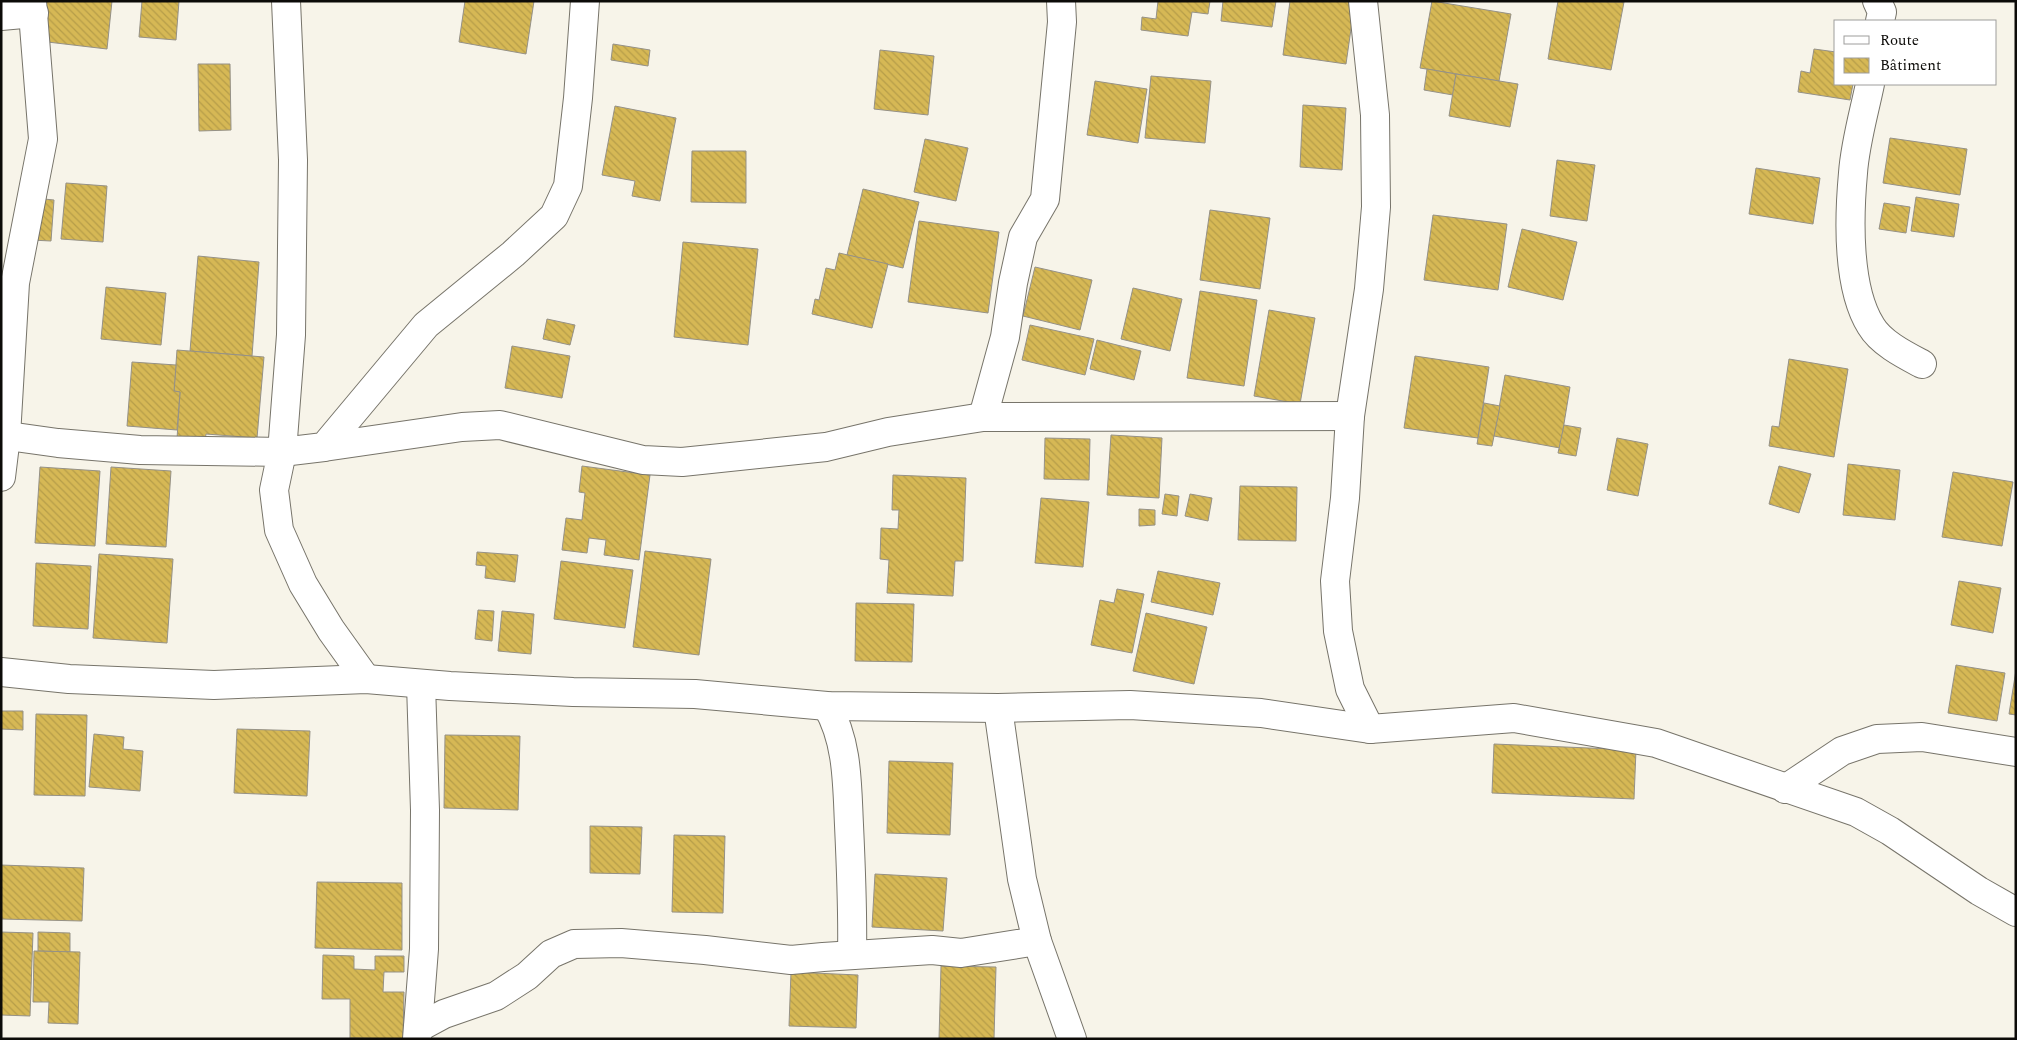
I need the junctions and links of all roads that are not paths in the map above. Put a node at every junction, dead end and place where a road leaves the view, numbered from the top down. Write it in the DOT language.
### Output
graph roads {
  1 [pos="286,1"];
  2 [pos="585,1"];
  3 [pos="1061,1"];
  4 [pos="1362,1"];
  5 [pos="33,7"];
  6 [pos="1,16"];
  7 [pos="1870,85"];
  8 [pos="1922,364"];
  9 [pos="1350,416"];
  10 [pos="983,417"];
  11 [pos="4,435"];
  12 [pos="324,447"];
  13 [pos="282,452"];
  14 [pos="1,478"];
  15 [pos="1,672"];
  16 [pos="366,679"];
  17 [pos="421,684"];
  18 [pos="827,706"];
  19 [pos="998,708"];
  20 [pos="1370,729"];
  21 [pos="2016,752"];
  22 [pos="1785,789"];
  23 [pos="2016,912"];
  24 [pos="1037,941"];
  25 [pos="852,955"];
  26 [pos="418,1034"];
  27 [pos="1072,1039"];
  1 -- 13 [label="street"];
  2 -- 12 [label="street"];
  3 -- 10 [label="street"];
  4 -- 9 [label="street"];
  5 -- 6 [label="street"];
  5 -- 11 [label="street"];
  7 -- 8 [label="street"];
  9 -- 10 [label="street"];
  9 -- 20 [label="street"];
  10 -- 12 [label="street"];
  11 -- 13 [label="street"];
  11 -- 14 [label="street"];
  12 -- 13 [label="street"];
  13 -- 16 [label="street"];
  15 -- 16 [label="street"];
  16 -- 17 [label="street"];
  17 -- 18 [label="street"];
  17 -- 26 [label="street"];
  18 -- 19 [label="street"];
  18 -- 25 [label="street"];
  19 -- 20 [label="street"];
  19 -- 24 [label="street"];
  20 -- 22 [label="street"];
  21 -- 22 [label="street"];
  22 -- 23 [label="street"];
  24 -- 25 [label="street"];
  24 -- 27 [label="street"];
  25 -- 26 [label="street"];
}
